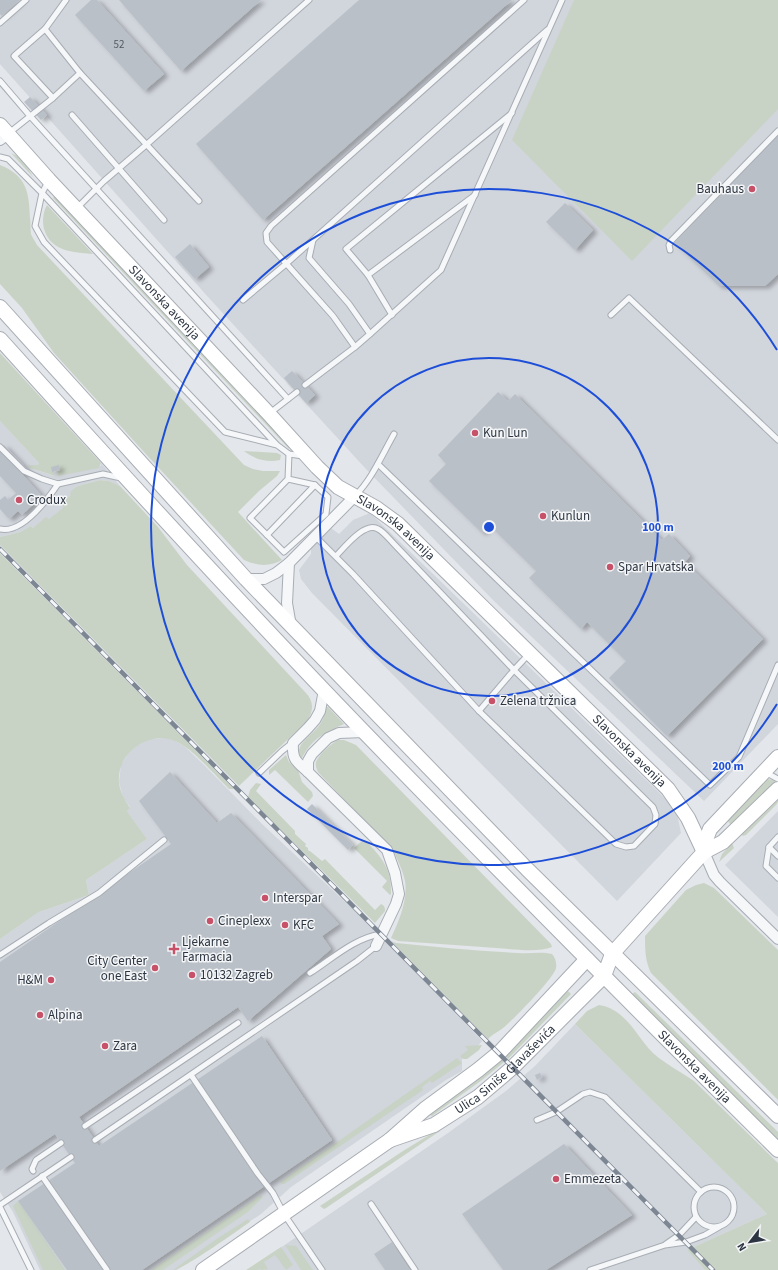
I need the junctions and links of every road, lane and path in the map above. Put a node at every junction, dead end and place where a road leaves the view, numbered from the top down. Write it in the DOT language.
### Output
graph roads {
  1 [pos="26,0"];
  2 [pos="66,0"];
  3 [pos="309,0"];
  4 [pos="524,0"];
  5 [pos="562,0"];
  6 [pos="0,23"];
  7 [pos="549,28"];
  8 [pos="45,29"];
  9 [pos="80,74"];
  10 [pos="0,81"];
  11 [pos="53,98"];
  12 [pos="512,112"];
  13 [pos="72,115"];
  14 [pos="30,116"];
  15 [pos="778,131"];
  16 [pos="3,133"];
  17 [pos="146,145"];
  18 [pos="0,157"];
  19 [pos="118,168"];
  20 [pos="49,180"];
  21 [pos="96,188"];
  22 [pos="42,193"];
  23 [pos="476,195"];
  24 [pos="198,201"];
  25 [pos="76,209"];
  26 [pos="164,220"];
  27 [pos="314,239"];
  28 [pos="670,250"];
  29 [pos="286,264"];
  30 [pos="368,275"];
  31 [pos="243,300"];
  32 [pos="0,307"];
  33 [pos="392,315"];
  34 [pos="611,315"];
  35 [pos="370,334"];
  36 [pos="0,339"];
  37 [pos="355,347"];
  38 [pos="305,385"];
  39 [pos="297,392"];
  40 [pos="288,399"];
  41 [pos="269,414"];
  42 [pos="394,434"];
  43 [pos="778,440"];
  44 [pos="277,445"];
  45 [pos="0,447"];
  46 [pos="289,454"];
  47 [pos="308,456"];
  48 [pos="378,464"];
  49 [pos="288,479"];
  50 [pos="128,480"];
  51 [pos="58,484"];
  52 [pos="315,485"];
  53 [pos="354,497"];
  54 [pos="0,529"];
  55 [pos="267,535"];
  56 [pos="315,536"];
  57 [pos="336,556"];
  58 [pos="288,563"];
  59 [pos="246,579"];
  60 [pos="291,626"];
  61 [pos="530,653"];
  62 [pos="778,665"];
  63 [pos="514,670"];
  64 [pos="324,690"];
  65 [pos="479,712"];
  66 [pos="364,732"];
  67 [pos="293,743"];
  68 [pos="778,757"];
  69 [pos="764,771"];
  70 [pos="308,772"];
  71 [pos="259,773"];
  72 [pos="778,779"];
  73 [pos="778,789"];
  74 [pos="688,818"];
  75 [pos="718,819"];
  76 [pos="778,837"];
  77 [pos="164,840"];
  78 [pos="769,847"];
  79 [pos="704,852"];
  80 [pos="778,856"];
  81 [pos="778,878"];
  82 [pos="381,934"];
  83 [pos="778,938"];
  84 [pos="376,946"];
  85 [pos="612,954"];
  86 [pos="0,955"];
  87 [pos="587,959"];
  88 [pos="310,973"];
  89 [pos="604,976"];
  90 [pos="238,1023"];
  91 [pos="191,1075"];
  92 [pos="778,1116"];
  93 [pos="537,1120"];
  94 [pos="85,1126"];
  95 [pos="95,1140"];
  96 [pos="390,1140"];
  97 [pos="61,1143"];
  98 [pos="778,1150"];
  99 [pos="71,1157"];
  100 [pos="33,1171"];
  101 [pos="42,1176"];
  102 [pos="701,1192"];
  103 [pos="371,1204"];
  104 [pos="0,1206"];
  105 [pos="284,1214"];
  106 [pos="696,1217"];
  107 [pos="719,1227"];
  108 [pos="665,1245"];
  109 [pos="31,1270"];
  110 [pos="107,1270"];
  111 [pos="202,1270"];
  112 [pos="322,1270"];
  113 [pos="415,1270"];
  114 [pos="590,1270"];
  1 -- 6 [label="lane"];
  2 -- 8 [label="lane"];
  3 -- 17 [label="lane"];
  4 -- 29 [label="lane"];
  5 -- 7 [label="lane"];
  7 -- 12 [label="lane"];
  7 -- 27 [label="lane"];
  8 -- 9 [label="lane"];
  8 -- 11 [label="lane"];
  9 -- 11 [label="lane"];
  9 -- 17 [label="lane"];
  10 -- 14 [label="lane"];
  11 -- 14 [label="lane"];
  12 -- 23 [label="lane"];
  12 -- 30 [label="lane"];
  13 -- 19 [label="lane"];
  14 -- 16 [label="lane"];
  14 -- 21 [label="lane"];
  15 -- 28 [label="lane"];
  16 -- 20 [label="main road, Slavonska avenija"];
  17 -- 19 [label="lane"];
  17 -- 24 [label="lane"];
  18 -- 22 [label="lane"];
  19 -- 21 [label="lane"];
  19 -- 26 [label="lane"];
  20 -- 22 [label="lane"];
  20 -- 25 [label="main road, Slavonska avenija"];
  21 -- 25 [label="lane"];
  21 -- 40 [label="lane"];
  22 -- 44 [label="lane"];
  22 -- 44 [label="lane"];
  23 -- 30 [label="lane"];
  23 -- 33 [label="lane"];
  25 -- 41 [label="main road, Slavonska avenija"];
  27 -- 29 [label="lane"];
  27 -- 35 [label="lane"];
  29 -- 31 [label="lane"];
  29 -- 37 [label="lane"];
  30 -- 33 [label="lane"];
  32 -- 59 [label="main road, Slavonska avenija"];
  33 -- 35 [label="lane"];
  34 -- 43 [label="lane"];
  35 -- 37 [label="lane"];
  36 -- 50 [label="main road, Slavonska avenija"];
  37 -- 38 [label="lane"];
  39 -- 40 [label="lane"];
  40 -- 41 [label="lane"];
  41 -- 47 [label="main road, Slavonska avenija"];
  42 -- 48 [label="lane"];
  44 -- 46 [label="lane"];
  45 -- 51 [label="lane"];
  46 -- 47 [label="lane"];
  46 -- 49 [label="lane"];
  47 -- 53 [label="main road, Slavonska avenija"];
  48 -- 53 [label="lane"];
  48 -- 62 [label="lane"];
  49 -- 52 [label="lane"];
  49 -- 55 [label="lane"];
  50 -- 51 [label="lane"];
  50 -- 64 [label="main road, Slavonska avenija"];
  51 -- 54 [label="lane"];
  52 -- 55 [label="lane"];
  52 -- 55 [label="lane"];
  53 -- 56 [label="street"];
  53 -- 61 [label="main road, Slavonska avenija"];
  56 -- 57 [label="lane"];
  56 -- 58 [label="street"];
  57 -- 63 [label="lane"];
  57 -- 65 [label="lane"];
  58 -- 59 [label="street"];
  58 -- 60 [label="street"];
  59 -- 60 [label="main road, Slavonska avenija"];
  60 -- 85 [label="main road, Slavonska avenija"];
  61 -- 63 [label="lane"];
  61 -- 74 [label="main road, Slavonska avenija"];
  63 -- 65 [label="lane"];
  63 -- 65 [label="lane"];
  64 -- 66 [label="main road, Slavonska avenija"];
  64 -- 67 [label="street"];
  66 -- 70 [label="street"];
  66 -- 87 [label="main road, Slavonska avenija"];
  67 -- 70 [label="street"];
  67 -- 71 [label="lane"];
  68 -- 69 [label="main road"];
  69 -- 72 [label="lane"];
  69 -- 75 [label="main road"];
  70 -- 82 [label="street"];
  73 -- 79 [label="main road"];
  74 -- 75 [label="main road"];
  74 -- 79 [label="main road, Slavonska avenija"];
  75 -- 79 [label="main road"];
  76 -- 78 [label="lane"];
  77 -- 86 [label="lane"];
  78 -- 80 [label="lane"];
  78 -- 81 [label="lane"];
  79 -- 83 [label="street, Slavonska avenija"];
  79 -- 85 [label="main road"];
  82 -- 84 [label="street"];
  82 -- 88 [label="lane"];
  84 -- 91 [label="lane"];
  85 -- 87 [label="main road"];
  85 -- 89 [label="main road"];
  85 -- 92 [label="main road, Slavonska avenija"];
  87 -- 89 [label="main road, Slavonska avenija"];
  87 -- 96 [label="main road, Ulica Siniše Glavaševića"];
  89 -- 96 [label="main road, Ulica Siniše Glavaševića"];
  89 -- 98 [label="main road, Slavonska avenija"];
  90 -- 94 [label="lane"];
  91 -- 95 [label="lane"];
  91 -- 105 [label="lane"];
  93 -- 102 [label="lane"];
  96 -- 105 [label="main road, Ulica Siniše Glavaševića"];
  97 -- 100 [label="lane"];
  99 -- 101 [label="lane"];
  101 -- 104 [label="lane"];
  101 -- 110 [label="lane"];
  102 -- 106 [label="lane"];
  102 -- 107 [label="lane"];
  103 -- 113 [label="lane"];
  104 -- 109 [label="lane"];
  105 -- 111 [label="main road, Ulica Siniše Glavaševića"];
  105 -- 112 [label="lane"];
  106 -- 107 [label="lane"];
  106 -- 108 [label="lane"];
  107 -- 108 [label="lane"];
  108 -- 114 [label="lane"];
}
